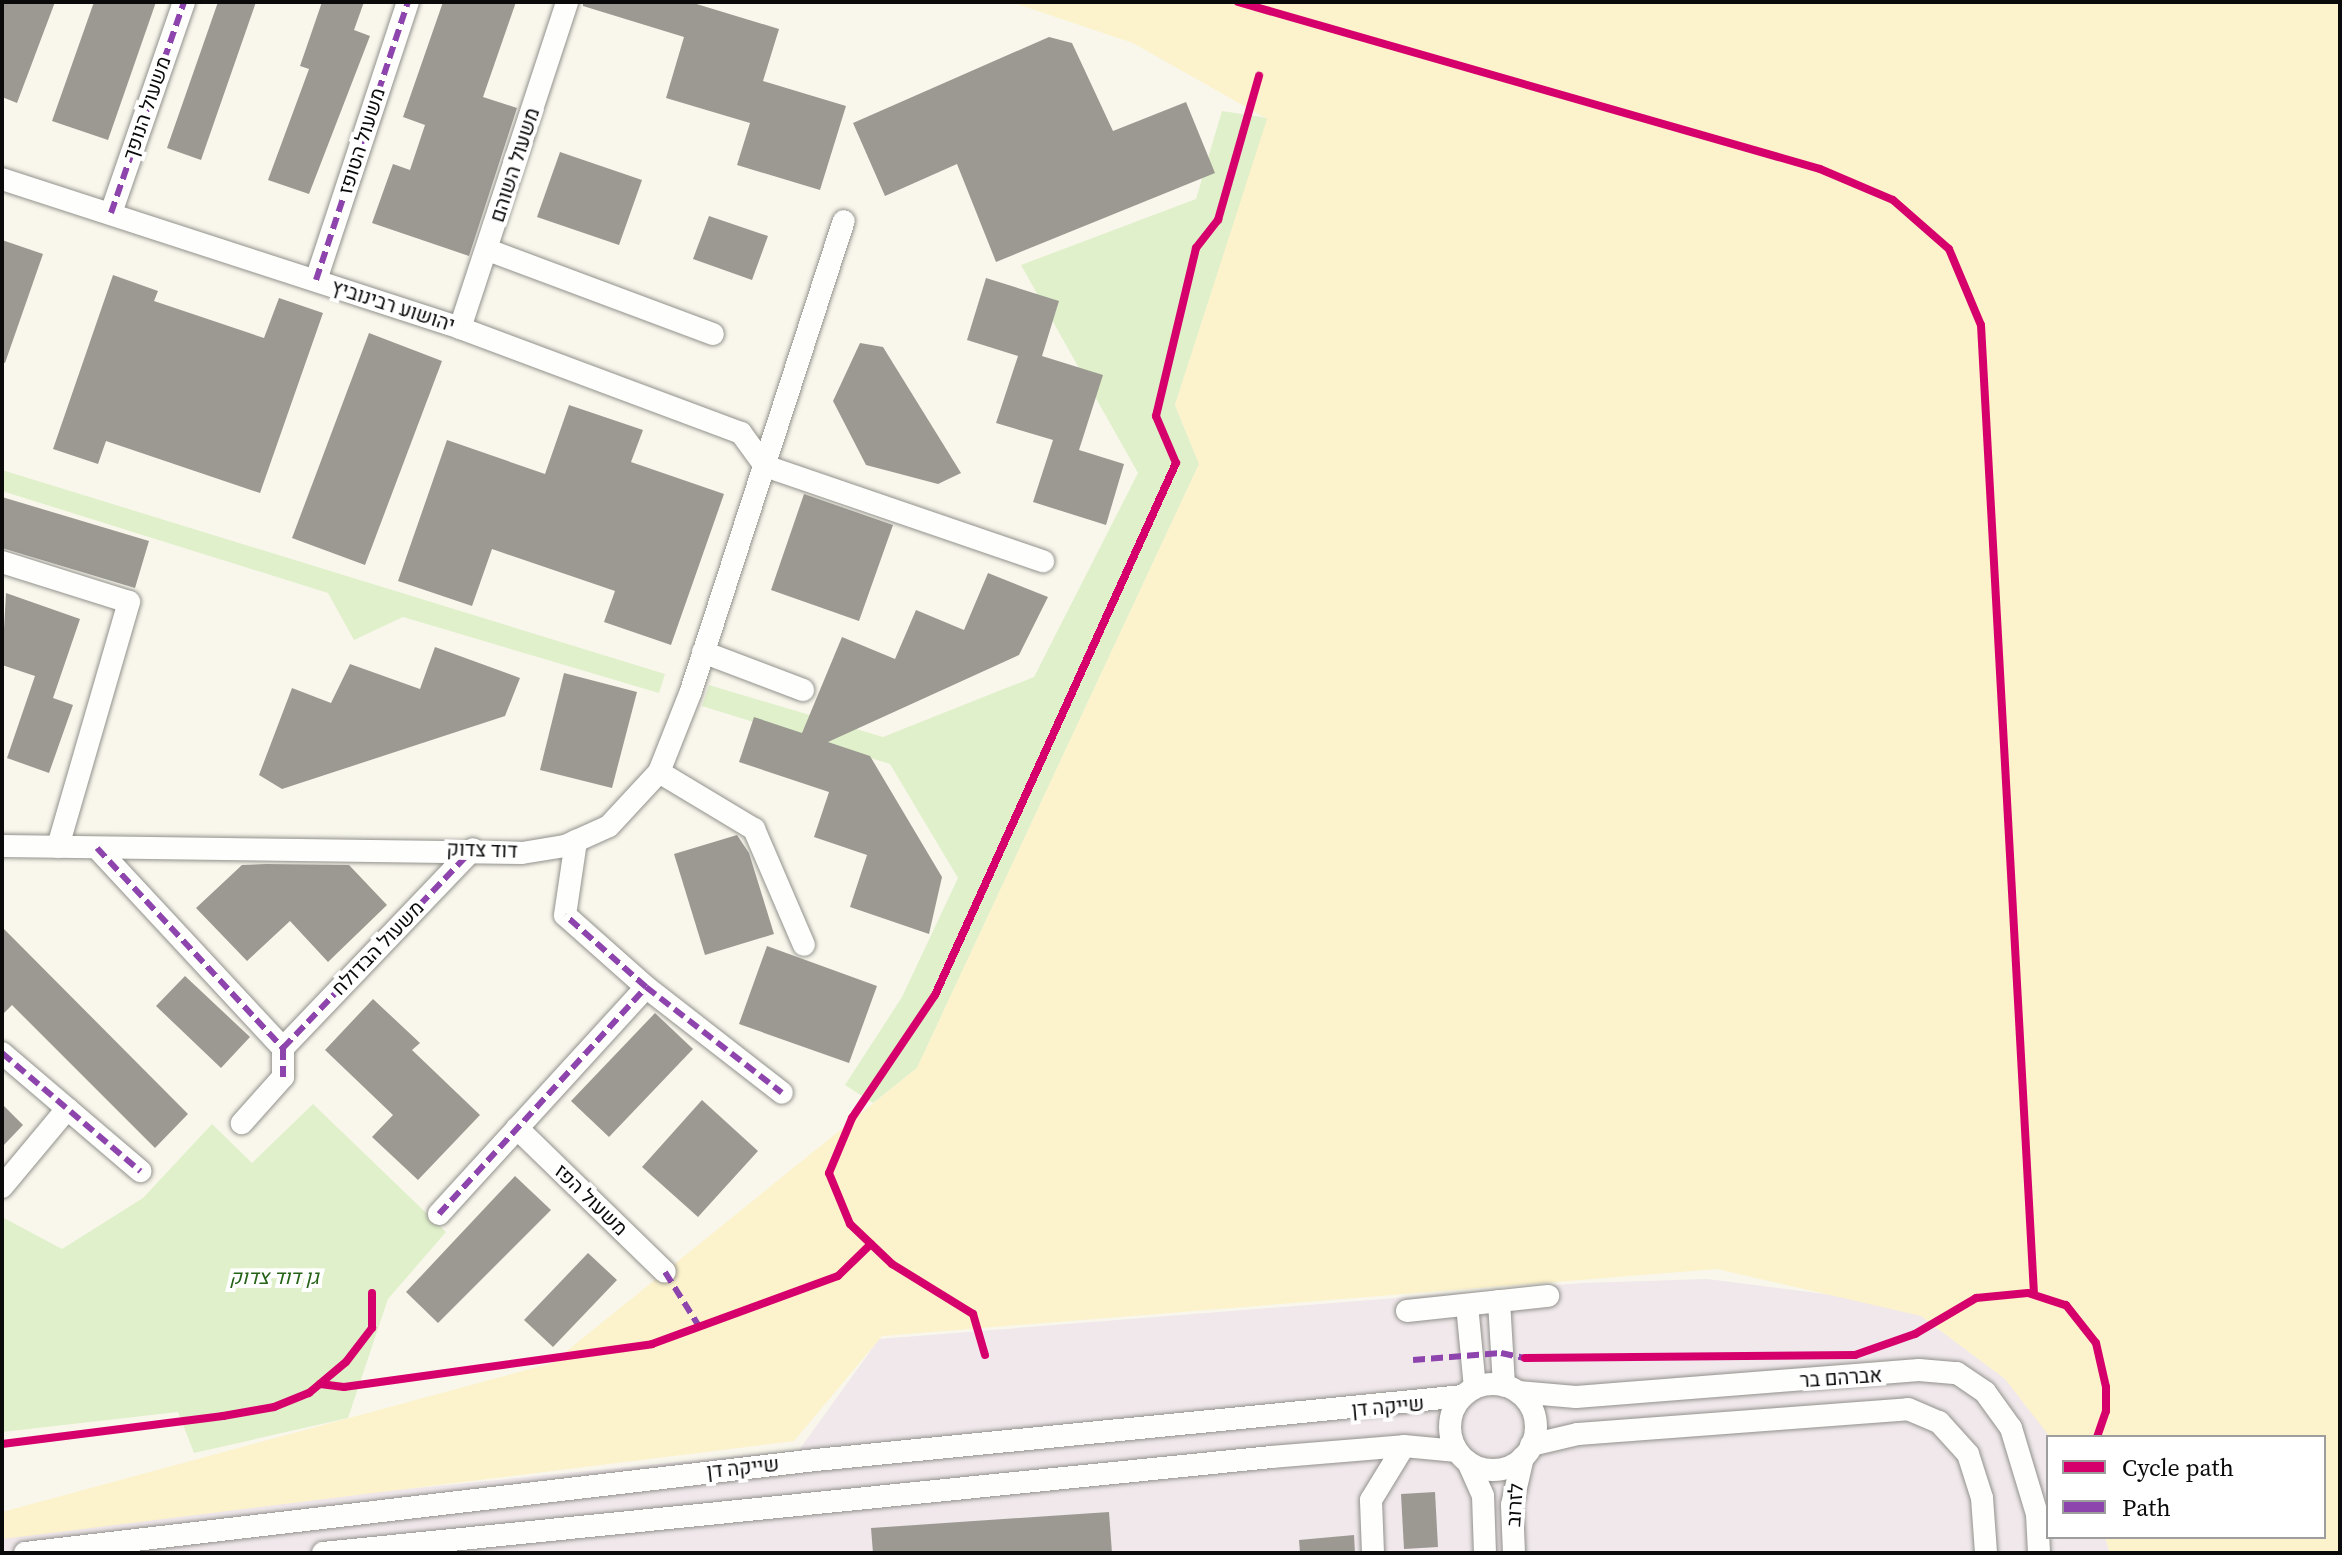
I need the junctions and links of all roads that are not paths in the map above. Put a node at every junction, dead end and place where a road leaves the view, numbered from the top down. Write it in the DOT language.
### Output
graph roads {
  1 [pos="184,2"];
  2 [pos="408,2"];
  3 [pos="567,2"];
  4 [pos="2,179"];
  5 [pos="111,213"];
  6 [pos="844,221"];
  7 [pos="488,250"];
  8 [pos="316,280"];
  9 [pos="460,328"];
  10 [pos="713,334"];
  11 [pos="765,466"];
  12 [pos="1043,561"];
  13 [pos="2,562"];
  14 [pos="703,652"];
  15 [pos="803,690"];
  16 [pos="659,772"];
  17 [pos="576,841"];
  18 [pos="2,846"];
  19 [pos="58,847"];
  20 [pos="97,848"];
  21 [pos="473,849"];
  22 [pos="804,945"];
  23 [pos="646,987"];
  24 [pos="283,1048"];
  25 [pos="2,1053"];
  26 [pos="782,1093"];
  27 [pos="67,1109"];
  28 [pos="242,1123"];
  29 [pos="517,1128"];
  30 [pos="140,1171"];
  31 [pos="2,1187"];
  32 [pos="439,1214"];
  33 [pos="665,1272"];
  34 [pos="1548,1296"];
  35 [pos="1499,1301"];
  36 [pos="1467,1305"];
  37 [pos="1407,1311"];
  38 [pos="1511,1389"];
  39 [pos="1469,1392"];
  40 [pos="1404,1446"];
  41 [pos="1527,1451"];
  42 [pos="1462,1457"];
  43 [pos="25,1553"];
  44 [pos="323,1553"];
  45 [pos="1373,1553"];
  46 [pos="1485,1553"];
  47 [pos="1514,1553"];
  48 [pos="1986,1553"];
  49 [pos="2039,1553"];
  1 -- 5 [label="street, משעול הנופך"];
  2 -- 8 [label="street, משעול הטופז"];
  3 -- 7 [label="street, משעול השוהם"];
  4 -- 5 [label="street, יהושוע רבינוביץ"];
  5 -- 8 [label="street, יהושוע רבינוביץ"];
  6 -- 11 [label="street, דוד צדוק"];
  7 -- 9 [label="street, משעול השוהם"];
  7 -- 10 [label="street"];
  8 -- 9 [label="street, יהושוע רבינוביץ"];
  9 -- 11 [label="street, יהושוע רבינוביץ"];
  11 -- 12 [label="street"];
  11 -- 14 [label="street, דוד צדוק"];
  13 -- 19 [label="street"];
  14 -- 15 [label="street"];
  14 -- 16 [label="street, דוד צדוק"];
  16 -- 17 [label="street, דוד צדוק"];
  16 -- 22 [label="street"];
  17 -- 21 [label="street, דוד צדוק"];
  17 -- 23 [label="street"];
  18 -- 19 [label="street, דוד צדוק"];
  19 -- 20 [label="street, דוד צדוק"];
  20 -- 21 [label="street, דוד צדוק"];
  20 -- 24 [label="street"];
  21 -- 24 [label="street, משעול הבדולח"];
  23 -- 26 [label="street"];
  23 -- 29 [label="street"];
  24 -- 28 [label="street"];
  25 -- 27 [label="street"];
  27 -- 30 [label="street"];
  27 -- 31 [label="street"];
  29 -- 32 [label="street"];
  29 -- 33 [label="street, משעול הפז"];
  34 -- 35 [label="street"];
  35 -- 36 [label="street"];
  35 -- 38 [label="street"];
  36 -- 37 [label="street"];
  36 -- 39 [label="street"];
  38 -- 39 [label="street"];
  38 -- 41 [label="street"];
  38 -- 49 [label="street, אברהם בר"];
  39 -- 42 [label="street"];
  39 -- 43 [label="street, שייקה דן"];
  40 -- 42 [label="street, שייקה דן"];
  40 -- 44 [label="street, שייקה דן"];
  40 -- 45 [label="street"];
  41 -- 42 [label="street"];
  41 -- 47 [label="street, לזרוב"];
  41 -- 48 [label="street, אברהם בר"];
  42 -- 46 [label="street, לזרוב"];
}
